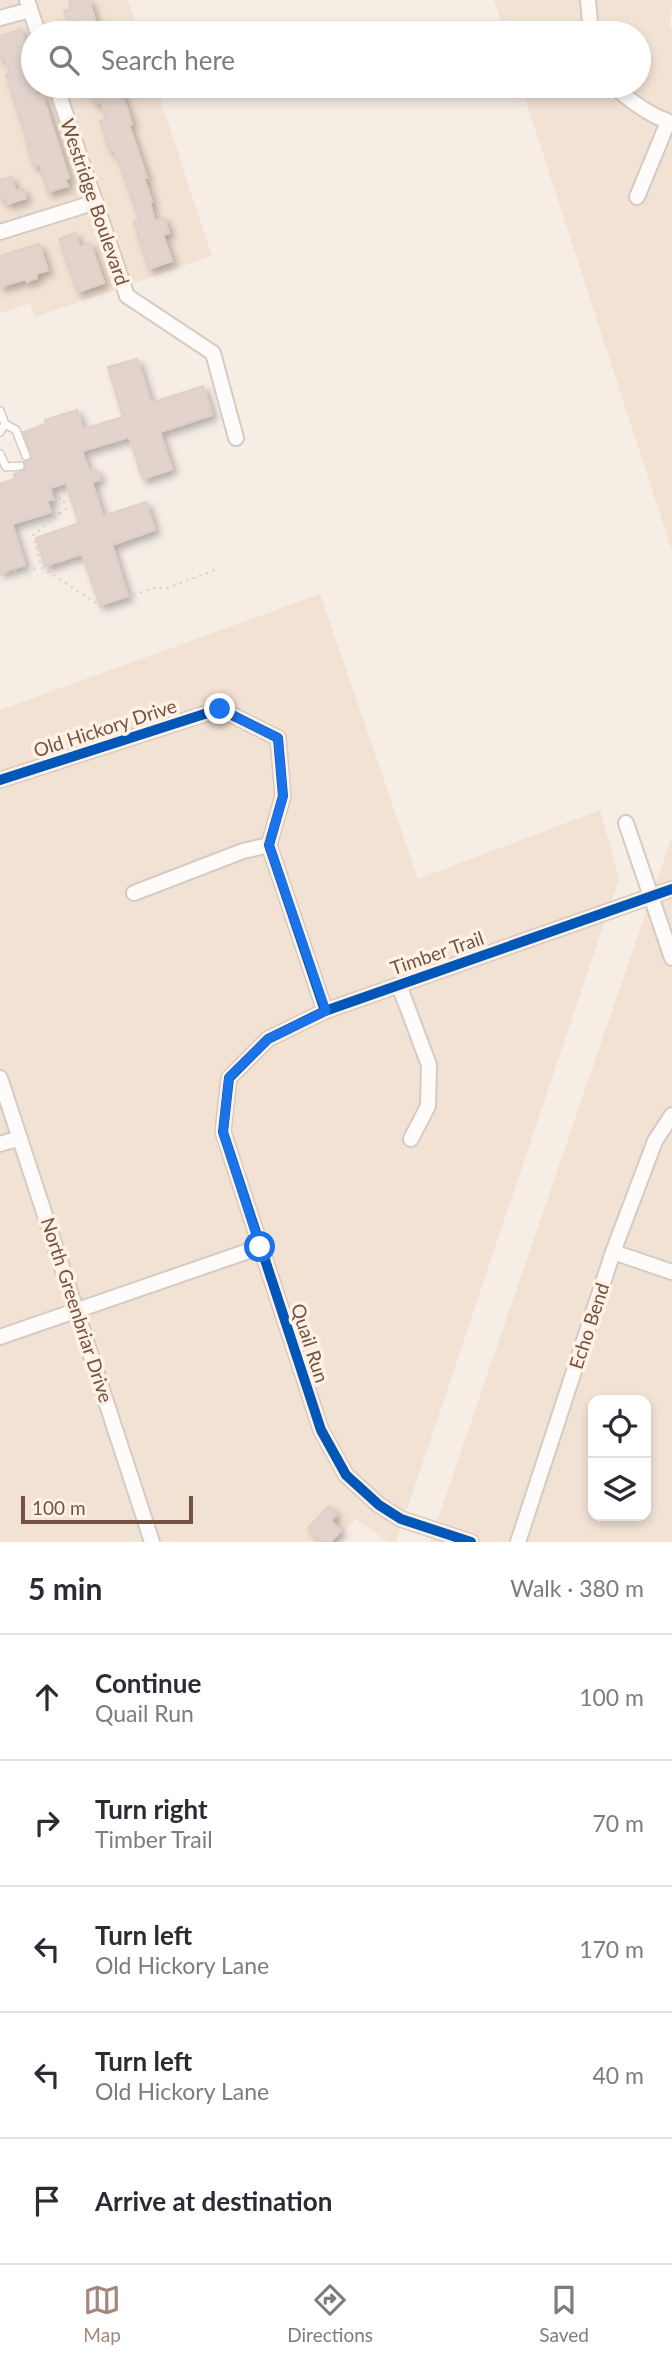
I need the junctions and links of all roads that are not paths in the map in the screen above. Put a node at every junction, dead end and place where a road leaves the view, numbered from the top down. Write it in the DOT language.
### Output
graph roads {
  1 [pos="588,0"];
  2 [pos="28,5"];
  3 [pos="0,18"];
  4 [pos="590,21"];
  5 [pos="60,98"];
  6 [pos="627,98"];
  7 [pos="670,123"];
  8 [pos="637,197"];
  9 [pos="96,201"];
  10 [pos="0,232"];
  11 [pos="0,411"];
  12 [pos="5,424"];
  13 [pos="0,432"];
  14 [pos="236,438"];
  15 [pos="0,454"];
  16 [pos="26,456"];
  17 [pos="20,466"];
  18 [pos="0,780"];
  19 [pos="626,823"];
  20 [pos="269,845"];
  21 [pos="672,889"];
  22 [pos="134,893"];
  23 [pos="651,896"];
  24 [pos="672,958"];
  25 [pos="399,985"];
  26 [pos="326,1011"];
  27 [pos="229,1077"];
  28 [pos="0,1078"];
  29 [pos="672,1115"];
  30 [pos="20,1138"];
  31 [pos="411,1139"];
  32 [pos="0,1144"];
  33 [pos="260,1247"];
  34 [pos="613,1252"];
  35 [pos="672,1272"];
  36 [pos="78,1311"];
  37 [pos="0,1337"];
  38 [pos="152,1542"];
  39 [pos="471,1542"];
  40 [pos="519,1542"];
  1 -- 4 [label="street"];
  2 -- 3 [label="street"];
  5 -- 9 [label="street, Westridge Boulevard"];
  6 -- 7 [label="street"];
  7 -- 8 [label="street"];
  9 -- 10 [label="street"];
  9 -- 14 [label="street, Westridge Boulevard"];
  11 -- 12 [label="lane"];
  12 -- 13 [label="lane"];
  12 -- 16 [label="lane"];
  15 -- 17 [label="lane"];
  18 -- 20 [label="street, Old Hickory Drive"];
  19 -- 23 [label="street"];
  20 -- 22 [label="street"];
  20 -- 26 [label="street"];
  21 -- 23 [label="street, Timber Trail"];
  23 -- 24 [label="street"];
  23 -- 25 [label="street, Timber Trail"];
  25 -- 26 [label="street, Timber Trail"];
  25 -- 31 [label="street"];
  26 -- 27 [label="street, Timber Trail"];
  27 -- 33 [label="street, Quail Run"];
  28 -- 30 [label="street, North Greenbriar Drive"];
  29 -- 34 [label="street, Echo Bend"];
  30 -- 32 [label="street"];
  30 -- 36 [label="street, North Greenbriar Drive"];
  33 -- 36 [label="street"];
  33 -- 39 [label="street, Quail Run"];
  34 -- 35 [label="street"];
  34 -- 40 [label="street, Echo Bend"];
  36 -- 37 [label="street"];
  36 -- 38 [label="street, North Greenbriar Drive"];
}
